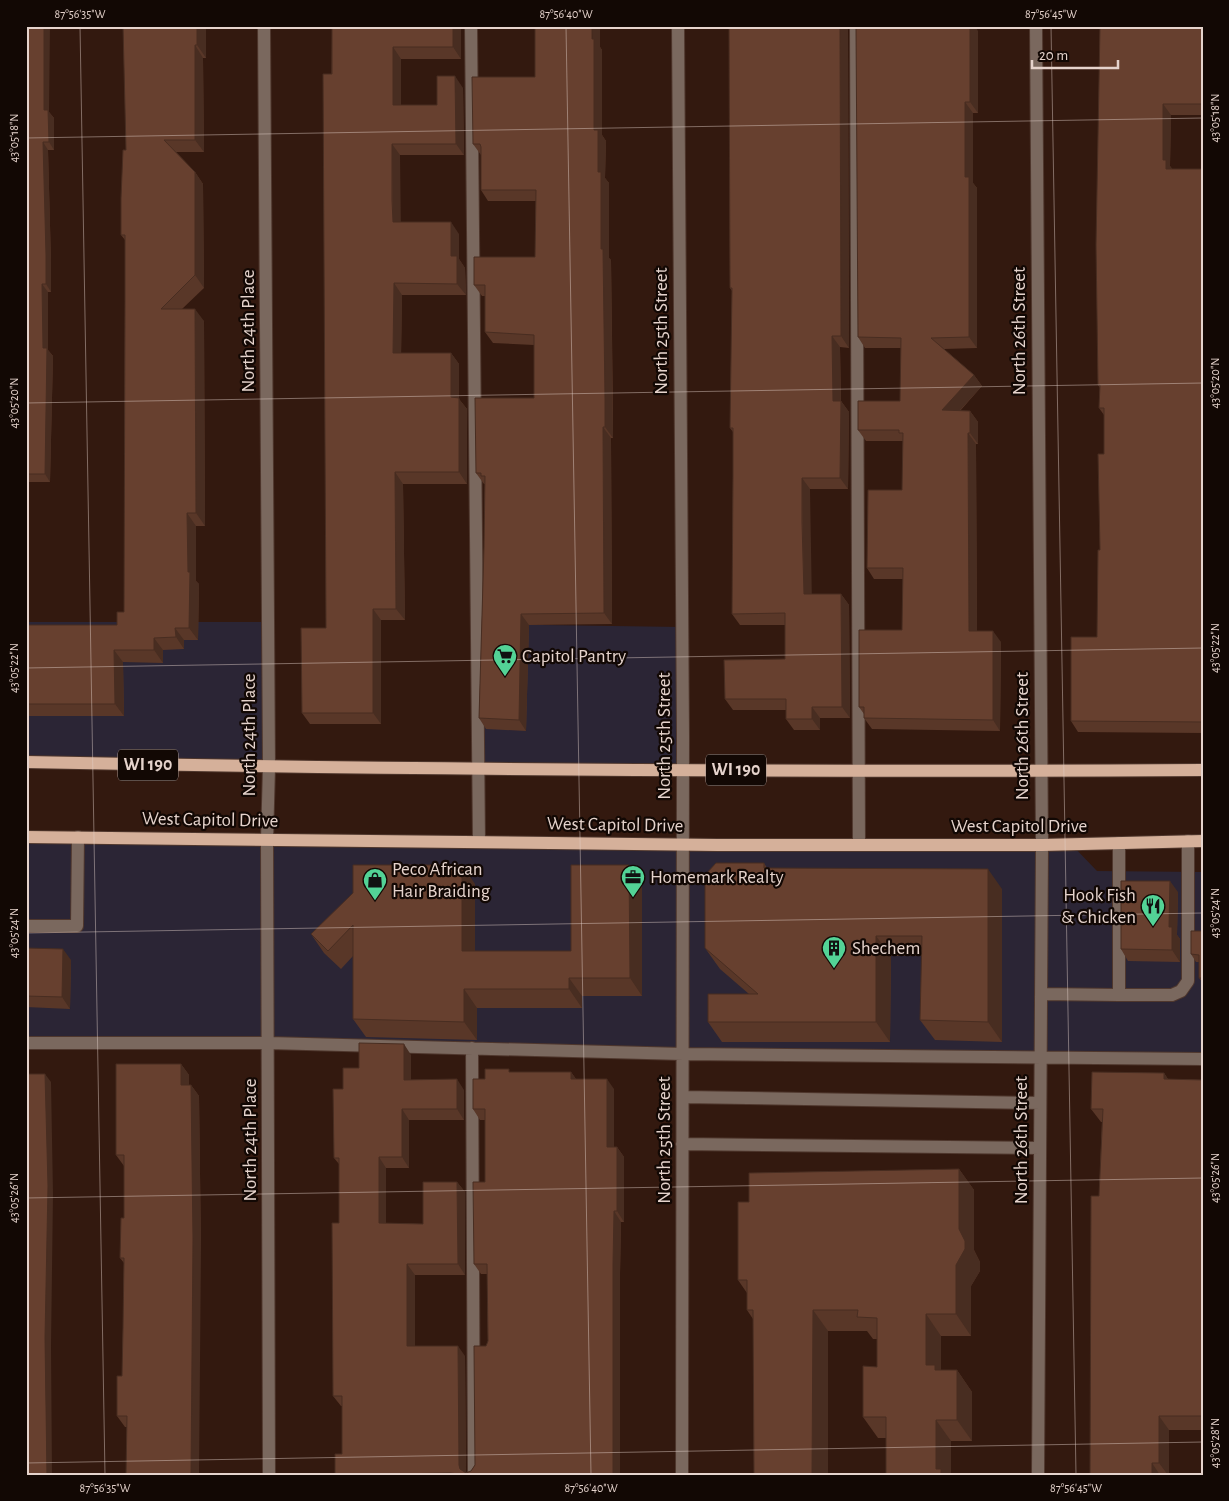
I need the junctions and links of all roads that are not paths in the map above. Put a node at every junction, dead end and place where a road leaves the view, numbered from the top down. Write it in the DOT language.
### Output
graph roads {
  1 [pos="264,26"];
  2 [pos="471,26"];
  3 [pos="678,26"];
  4 [pos="856,26"];
  5 [pos="1036,26"];
  6 [pos="26,762"];
  7 [pos="269,767"];
  8 [pos="478,769"];
  9 [pos="683,770"];
  10 [pos="1203,770"];
  11 [pos="858,771"];
  12 [pos="1041,771"];
  13 [pos="26,837"];
  14 [pos="78,837"];
  15 [pos="267,840"];
  16 [pos="1188,841"];
  17 [pos="1203,841"];
  18 [pos="479,842"];
  19 [pos="1119,843"];
  20 [pos="683,844"];
  21 [pos="859,845"];
  22 [pos="1042,845"];
  23 [pos="26,926"];
  24 [pos="1041,994"];
  25 [pos="1119,995"];
  26 [pos="26,1043"];
  27 [pos="269,1043"];
  28 [pos="472,1048"];
  29 [pos="683,1054"];
  30 [pos="1041,1056"];
  31 [pos="1203,1059"];
  32 [pos="683,1097"];
  33 [pos="1040,1103"];
  34 [pos="682,1144"];
  35 [pos="1040,1148"];
  36 [pos="269,1475"];
  37 [pos="474,1475"];
  38 [pos="682,1475"];
  39 [pos="1038,1475"];
  1 -- 7 [label="street, North 24th Place"];
  2 -- 8 [label="street"];
  3 -- 9 [label="street, North 25th Street"];
  4 -- 11 [label="street"];
  5 -- 12 [label="street, North 26th Street"];
  6 -- 7 [label="main road, WI 190"];
  7 -- 8 [label="main road, WI 190"];
  7 -- 15 [label="street, North 24th Place"];
  8 -- 9 [label="main road, WI 190"];
  8 -- 18 [label="street"];
  9 -- 11 [label="main road, WI 190"];
  9 -- 20 [label="street, North 25th Street"];
  10 -- 12 [label="main road, WI 190"];
  11 -- 12 [label="main road, WI 190"];
  11 -- 21 [label="street"];
  12 -- 22 [label="street, North 26th Street"];
  13 -- 14 [label="main road, West Capitol Drive"];
  14 -- 15 [label="main road, West Capitol Drive"];
  14 -- 23 [label="street"];
  15 -- 18 [label="main road, West Capitol Drive"];
  15 -- 27 [label="street, North 24th Place"];
  16 -- 17 [label="main road, West Capitol Drive"];
  16 -- 19 [label="main road, West Capitol Drive"];
  16 -- 25 [label="street"];
  18 -- 20 [label="main road, West Capitol Drive"];
  19 -- 22 [label="main road, West Capitol Drive"];
  19 -- 25 [label="street"];
  20 -- 21 [label="main road, West Capitol Drive"];
  20 -- 29 [label="street, North 25th Street"];
  21 -- 22 [label="main road, West Capitol Drive"];
  22 -- 24 [label="street, North 26th Street"];
  24 -- 25 [label="street"];
  24 -- 30 [label="street, North 26th Street"];
  26 -- 27 [label="street"];
  27 -- 28 [label="street"];
  27 -- 36 [label="street, North 24th Place"];
  28 -- 29 [label="street"];
  28 -- 37 [label="street"];
  29 -- 30 [label="street"];
  29 -- 32 [label="street, North 25th Street"];
  30 -- 31 [label="street"];
  30 -- 33 [label="street, North 26th Street"];
  32 -- 33 [label="street"];
  32 -- 34 [label="street, North 25th Street"];
  33 -- 35 [label="street, North 26th Street"];
  34 -- 35 [label="street"];
  34 -- 38 [label="street, North 25th Street"];
  35 -- 39 [label="street, North 26th Street"];
}
